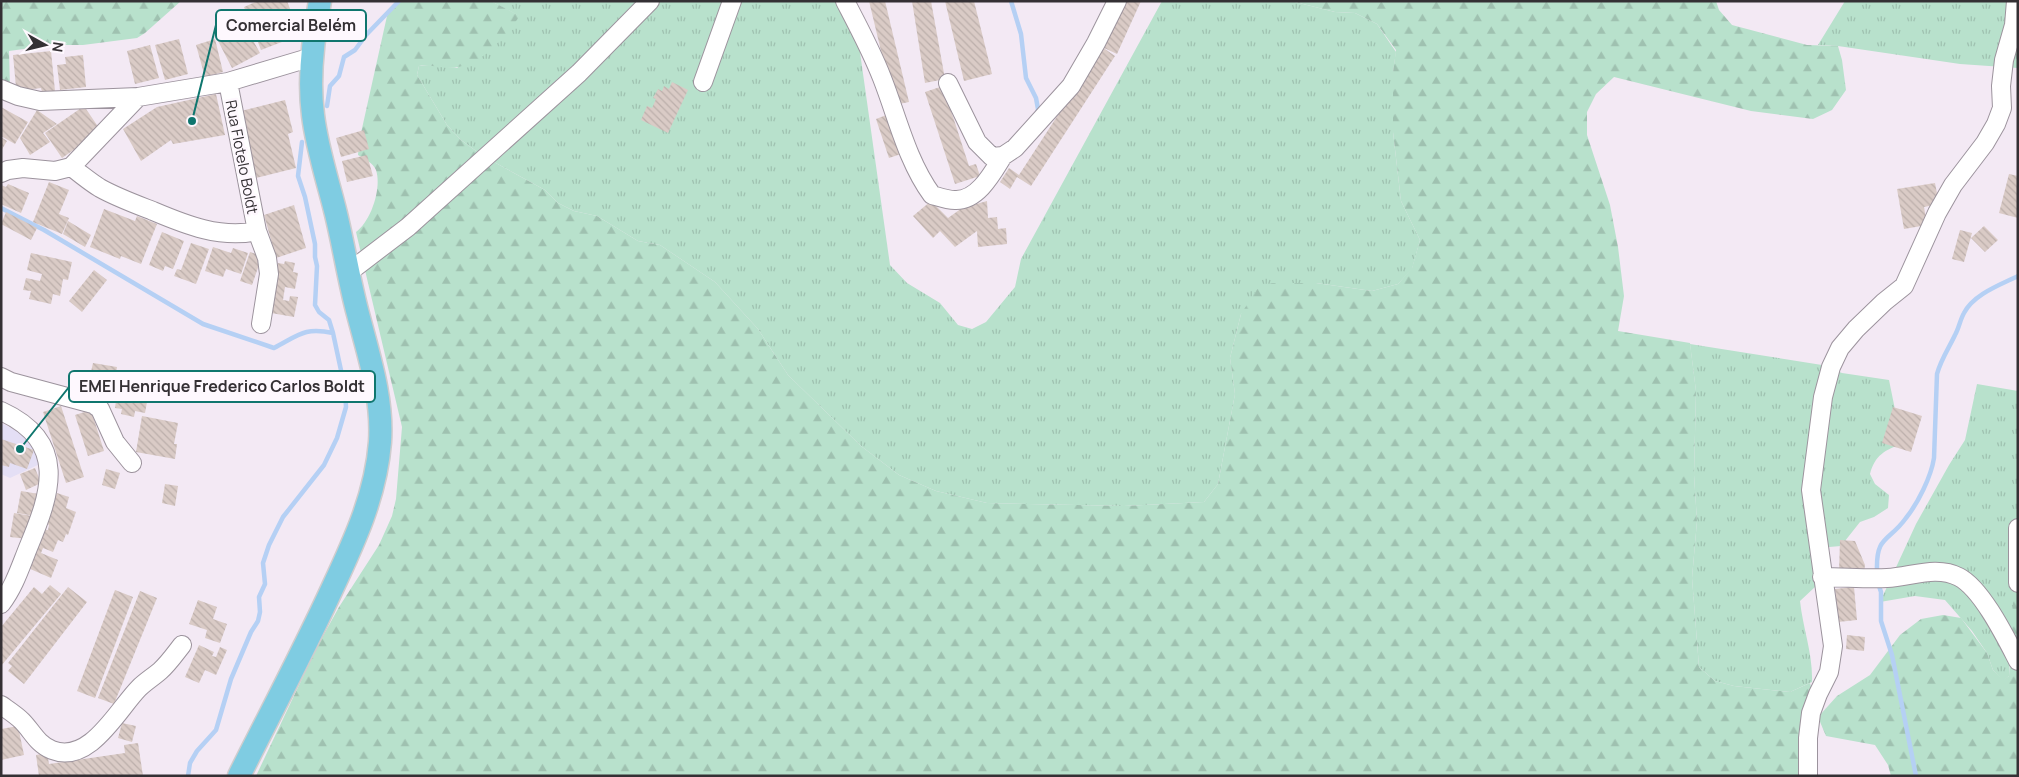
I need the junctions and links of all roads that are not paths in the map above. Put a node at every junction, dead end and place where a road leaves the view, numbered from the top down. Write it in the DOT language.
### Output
graph roads {
  1 [pos="320,1"];
  2 [pos="650,1"];
  3 [pos="732,1"];
  4 [pos="845,1"];
  5 [pos="1116,1"];
  6 [pos="2016,1"];
  7 [pos="312,57"];
  8 [pos="228,82"];
  9 [pos="703,82"];
  10 [pos="948,83"];
  11 [pos="1,89"];
  12 [pos="138,97"];
  13 [pos="1003,156"];
  14 [pos="72,167"];
  15 [pos="1,173"];
  16 [pos="257,232"];
  17 [pos="349,272"];
  18 [pos="261,324"];
  19 [pos="1,377"];
  20 [pos="1,411"];
  21 [pos="132,463"];
  22 [pos="2018,528"];
  23 [pos="1822,577"];
  24 [pos="2018,583"];
  25 [pos="1,604"];
  26 [pos="182,645"];
  27 [pos="2018,661"];
  28 [pos="1,705"];
  29 [pos="239,776"];
  30 [pos="1808,776"];
  1 -- 7 [label="main road"];
  2 -- 17 [label="street"];
  3 -- 9 [label="street"];
  4 -- 13 [label="street"];
  5 -- 13 [label="street"];
  6 -- 23 [label="street"];
  7 -- 8 [label="street"];
  7 -- 17 [label="main road"];
  8 -- 12 [label="street"];
  8 -- 16 [label="street, Rua Flotelo Boldt"];
  10 -- 13 [label="street"];
  11 -- 12 [label="street"];
  12 -- 14 [label="street"];
  14 -- 15 [label="street"];
  14 -- 16 [label="street"];
  16 -- 18 [label="street, Rua Flotelo Boldt"];
  17 -- 29 [label="main road"];
  19 -- 21 [label="street"];
  20 -- 25 [label="street"];
  22 -- 24 [label="street"];
  23 -- 27 [label="street"];
  23 -- 30 [label="street"];
  26 -- 28 [label="street"];
}
